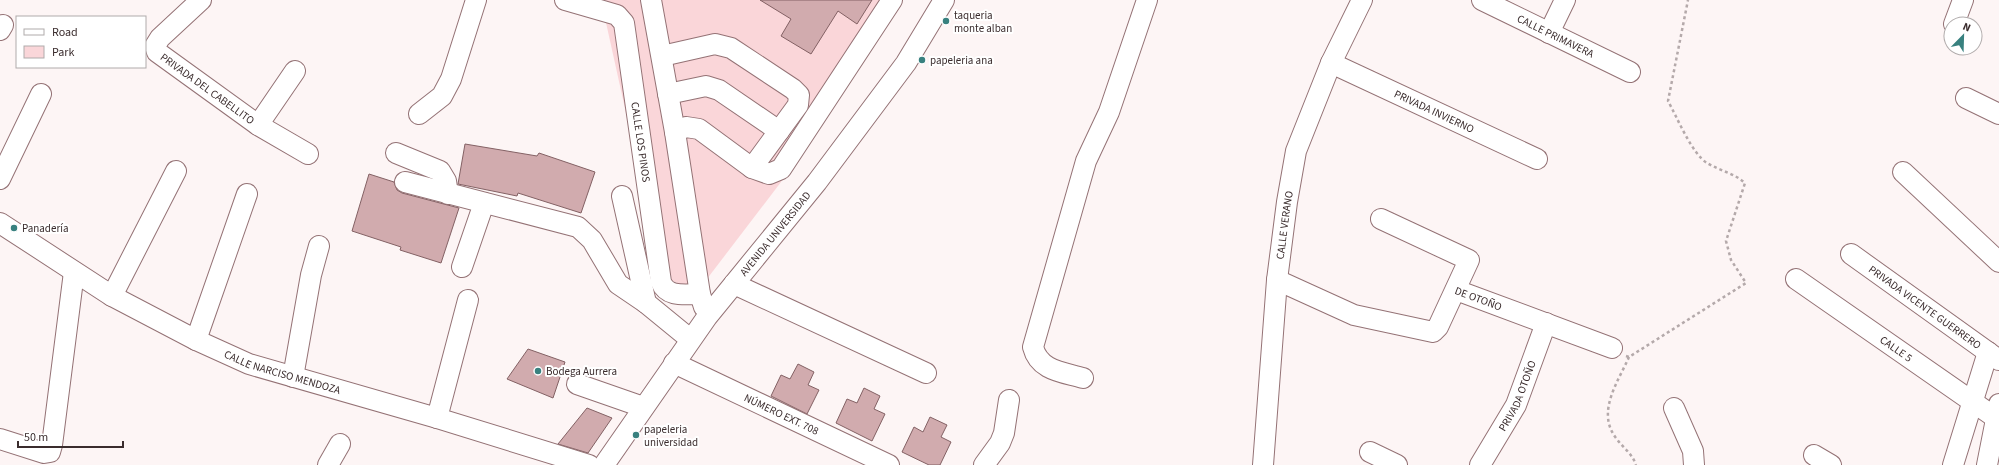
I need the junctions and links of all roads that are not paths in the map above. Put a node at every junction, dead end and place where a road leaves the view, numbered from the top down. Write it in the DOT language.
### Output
graph roads {
  1 [pos="201,0"];
  2 [pos="476,0"];
  3 [pos="565,0"];
  4 [pos="651,0"];
  5 [pos="892,0"];
  6 [pos="944,0"];
  7 [pos="1147,0"];
  8 [pos="1362,0"];
  9 [pos="1565,0"];
  10 [pos="1963,0"];
  11 [pos="1495,3"];
  12 [pos="1957,16"];
  13 [pos="1549,33"];
  14 [pos="662,56"];
  15 [pos="1331,64"];
  16 [pos="295,71"];
  17 [pos="1630,72"];
  18 [pos="41,94"];
  19 [pos="668,94"];
  20 [pos="1966,98"];
  21 [pos="419,114"];
  22 [pos="1999,114"];
  23 [pos="258,124"];
  24 [pos="779,131"];
  25 [pos="675,132"];
  26 [pos="396,153"];
  27 [pos="308,154"];
  28 [pos="1537,159"];
  29 [pos="752,168"];
  30 [pos="176,171"];
  31 [pos="1903,172"];
  32 [pos="0,179"];
  33 [pos="405,182"];
  34 [pos="247,194"];
  35 [pos="448,194"];
  36 [pos="622,196"];
  37 [pos="484,203"];
  38 [pos="1381,219"];
  39 [pos="0,223"];
  40 [pos="319,246"];
  41 [pos="1851,254"];
  42 [pos="1999,262"];
  43 [pos="462,267"];
  44 [pos="74,272"];
  45 [pos="1796,279"];
  46 [pos="1277,280"];
  47 [pos="734,284"];
  48 [pos="1456,290"];
  49 [pos="700,294"];
  50 [pos="112,296"];
  51 [pos="468,300"];
  52 [pos="646,303"];
  53 [pos="707,317"];
  54 [pos="1546,323"];
  55 [pos="196,340"];
  56 [pos="690,340"];
  57 [pos="1612,348"];
  58 [pos="1994,356"];
  59 [pos="674,363"];
  60 [pos="926,373"];
  61 [pos="293,377"];
  62 [pos="1083,378"];
  63 [pos="577,384"];
  64 [pos="1009,400"];
  65 [pos="1974,402"];
  66 [pos="643,407"];
  67 [pos="1674,408"];
  68 [pos="1998,411"];
  69 [pos="437,418"];
  70 [pos="0,439"];
  71 [pos="340,444"];
  72 [pos="1370,452"];
  73 [pos="1814,455"];
  74 [pos="328,465"];
  75 [pos="589,465"];
  76 [pos="604,465"];
  77 [pos="889,465"];
  78 [pos="984,465"];
  79 [pos="1263,465"];
  80 [pos="1397,465"];
  81 [pos="1480,465"];
  82 [pos="1694,465"];
  83 [pos="1831,465"];
  84 [pos="1953,465"];
  85 [pos="1987,465"];
  1 -- 23 [label="street, PRIVADA DEL CABELLITO"];
  2 -- 21 [label="street"];
  3 -- 49 [label="street, CALLE LOS PINOS"];
  4 -- 14 [label="street"];
  5 -- 29 [label="street"];
  6 -- 47 [label="street, AVENIDA UNIVERSIDAD"];
  7 -- 62 [label="street"];
  8 -- 15 [label="street, CALLE VERANO"];
  9 -- 13 [label="street"];
  10 -- 12 [label="street"];
  11 -- 13 [label="street, CALLE PRIMAVERA"];
  13 -- 17 [label="street, CALLE PRIMAVERA"];
  14 -- 19 [label="street"];
  14 -- 24 [label="street"];
  15 -- 28 [label="street, PRIVADA INVIERNO"];
  15 -- 46 [label="street, CALLE VERANO"];
  16 -- 23 [label="street, PRIVADA DEL CABELLITO"];
  18 -- 32 [label="street"];
  19 -- 24 [label="street"];
  19 -- 25 [label="street"];
  20 -- 22 [label="street"];
  23 -- 27 [label="street, PRIVADA DEL CABELLITO"];
  24 -- 29 [label="street"];
  25 -- 29 [label="street"];
  25 -- 49 [label="street"];
  26 -- 35 [label="street"];
  30 -- 50 [label="street"];
  31 -- 42 [label="street"];
  33 -- 35 [label="street"];
  34 -- 55 [label="street"];
  35 -- 37 [label="street"];
  36 -- 52 [label="street"];
  37 -- 43 [label="street"];
  37 -- 52 [label="street"];
  38 -- 48 [label="street"];
  39 -- 44 [label="street, CALLE NARCISO MENDOZA"];
  40 -- 61 [label="street"];
  41 -- 58 [label="street, PRIVADA VICENTE GUERRERO"];
  44 -- 50 [label="street, CALLE NARCISO MENDOZA"];
  44 -- 70 [label="street"];
  45 -- 65 [label="street, CALLE 5"];
  46 -- 48 [label="street, DE OTOÑO"];
  46 -- 79 [label="street, CALLE VERANO"];
  47 -- 53 [label="street, AVENIDA UNIVERSIDAD"];
  47 -- 60 [label="street"];
  48 -- 54 [label="street, DE OTOÑO"];
  49 -- 53 [label="street"];
  50 -- 55 [label="street, CALLE NARCISO MENDOZA"];
  51 -- 69 [label="street"];
  52 -- 56 [label="street"];
  53 -- 56 [label="street, AVENIDA UNIVERSIDAD"];
  54 -- 57 [label="street, DE OTOÑO"];
  54 -- 81 [label="street, PRIVADA OTOÑO"];
  55 -- 61 [label="street, CALLE NARCISO MENDOZA"];
  56 -- 59 [label="street, AVENIDA UNIVERSIDAD"];
  58 -- 65 [label="street"];
  59 -- 66 [label="street, AVENIDA UNIVERSIDAD"];
  59 -- 77 [label="street, NÚMERO EXT. 708"];
  61 -- 69 [label="street, CALLE NARCISO MENDOZA"];
  63 -- 66 [label="street"];
  64 -- 78 [label="street"];
  65 -- 68 [label="street, CALLE 5"];
  65 -- 84 [label="street"];
  66 -- 76 [label="street, AVENIDA UNIVERSIDAD"];
  67 -- 82 [label="street"];
  68 -- 85 [label="street"];
  69 -- 75 [label="street, CALLE NARCISO MENDOZA"];
  71 -- 74 [label="street"];
  72 -- 80 [label="street"];
  73 -- 83 [label="street"];
}
